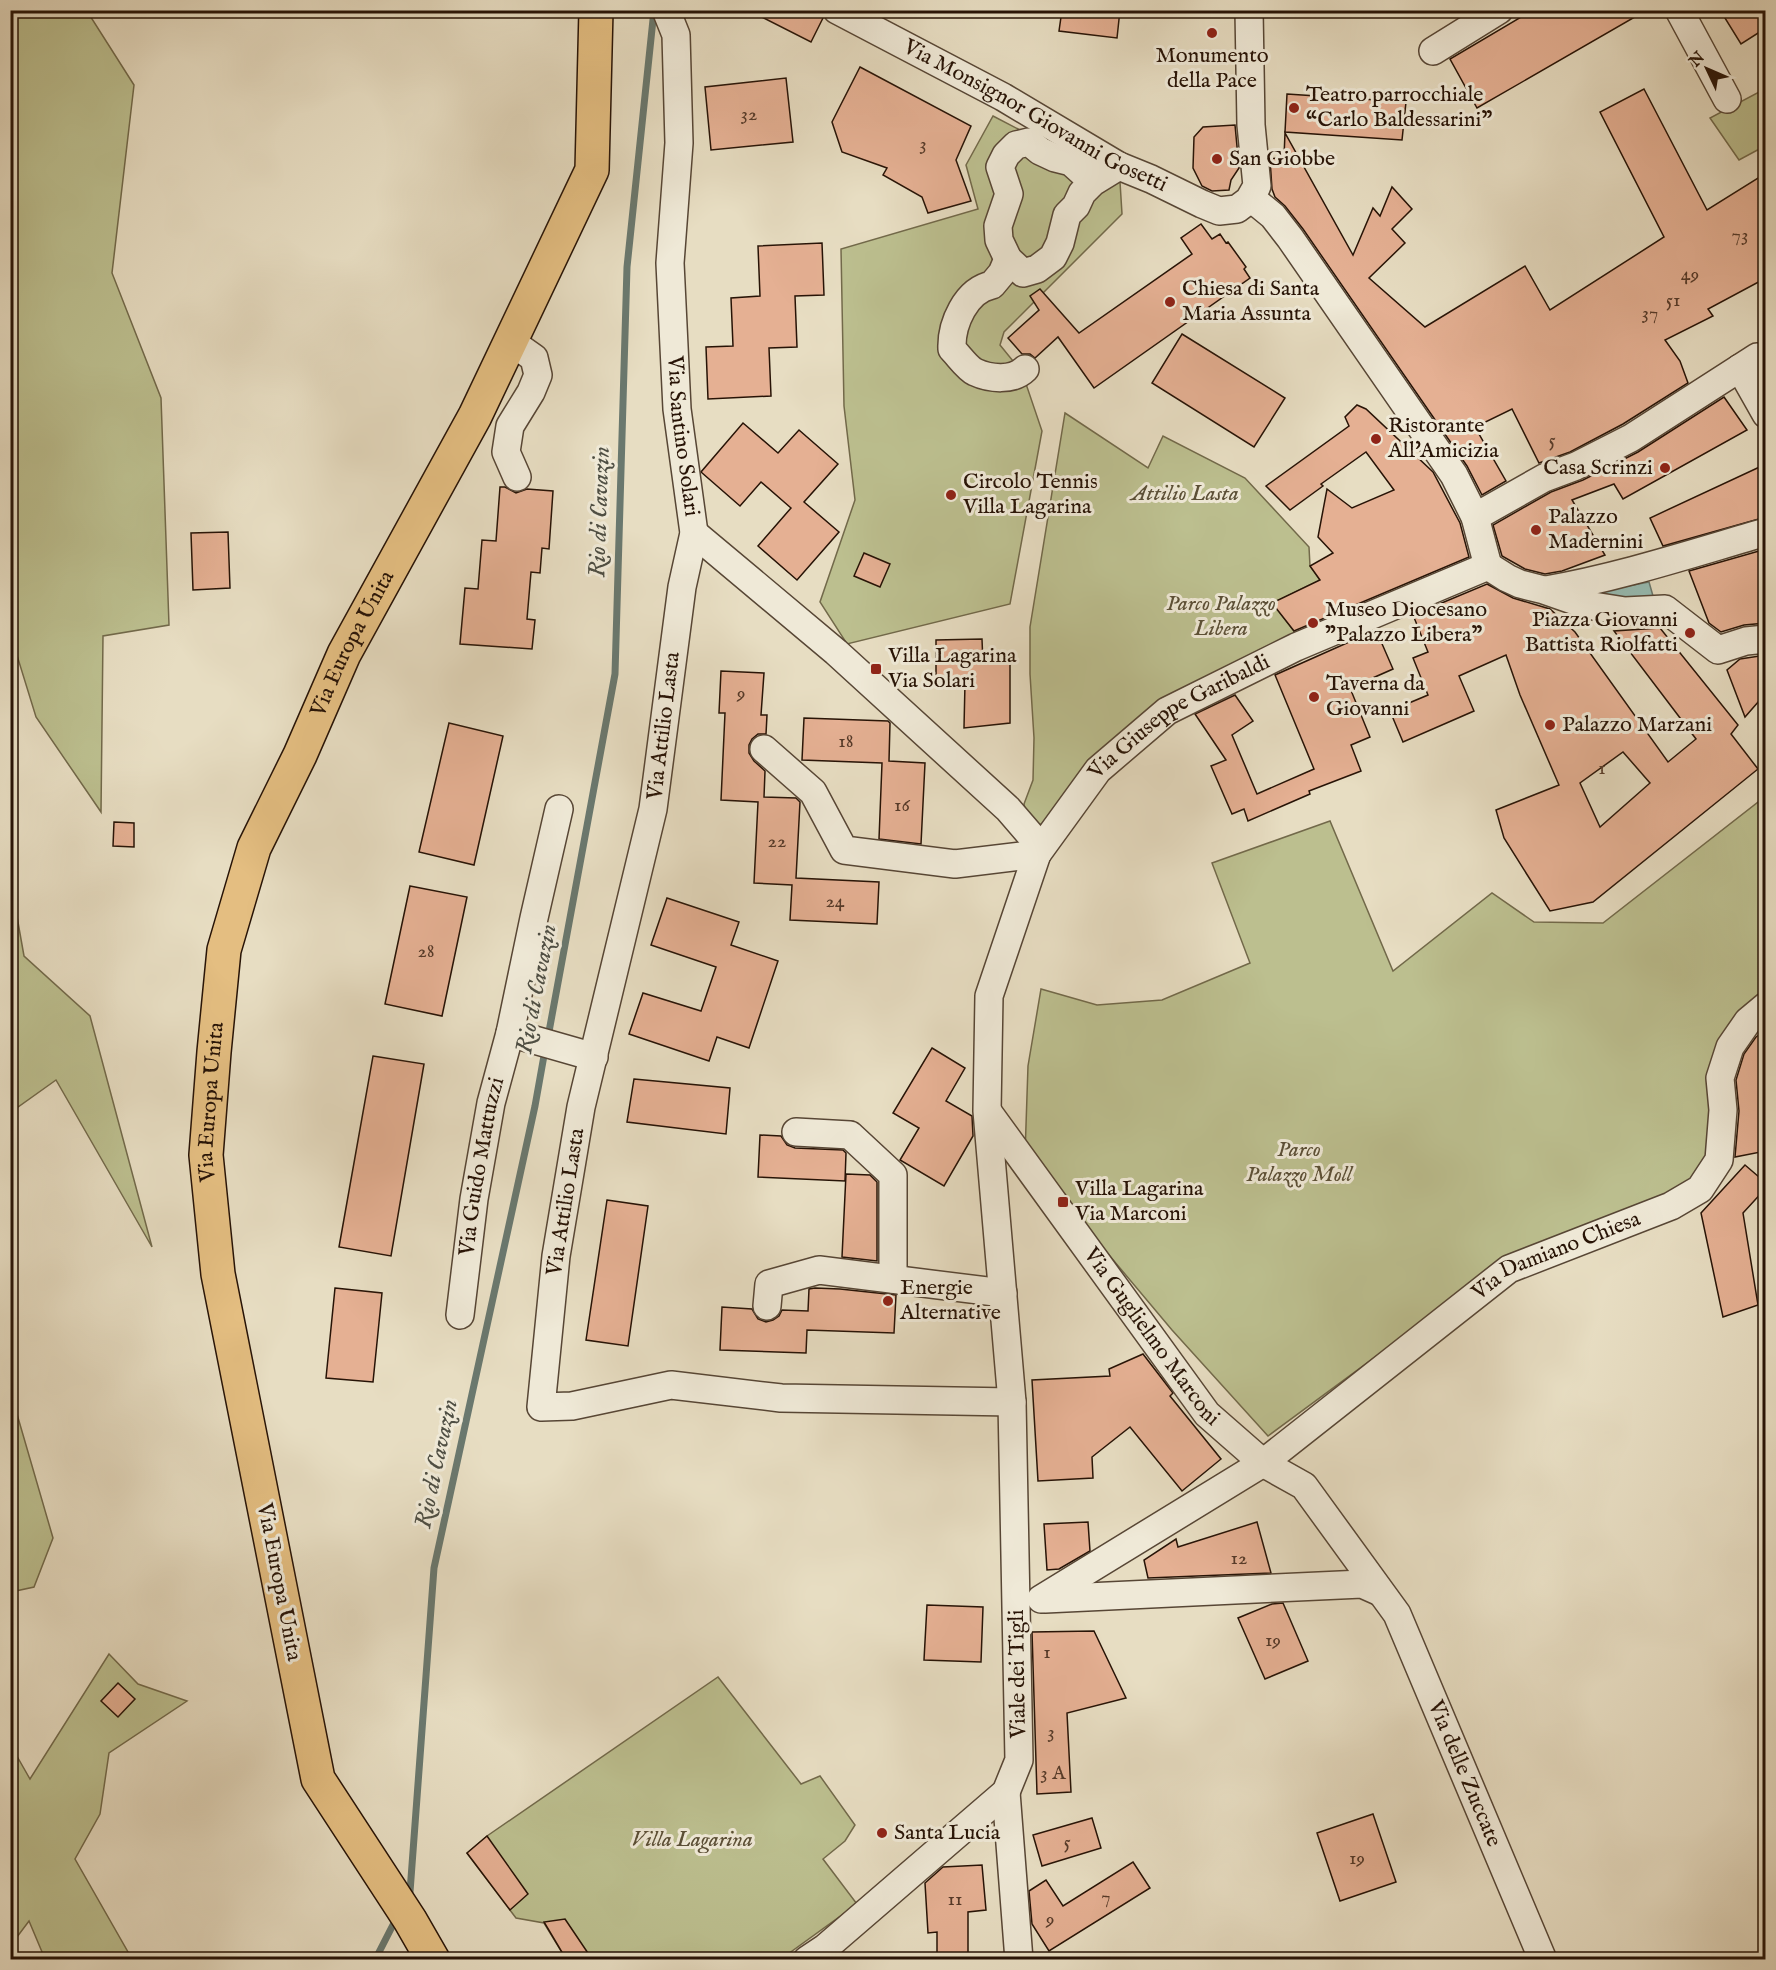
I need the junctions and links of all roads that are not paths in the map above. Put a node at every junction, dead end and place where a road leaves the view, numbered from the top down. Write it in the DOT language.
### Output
graph roads {
  1 [pos="596,10"];
  2 [pos="666,10"];
  3 [pos="837,10"];
  4 [pos="1249,10"];
  5 [pos="1499,10"];
  6 [pos="1679,10"];
  7 [pos="1433,51"];
  8 [pos="1727,99"];
  9 [pos="1119,166"];
  10 [pos="1093,182"];
  11 [pos="1251,198"];
  12 [pos="1008,259"];
  13 [pos="510,341"];
  14 [pos="1025,369"];
  15 [pos="1766,414"];
  16 [pos="517,477"];
  17 [pos="1475,517"];
  18 [pos="1766,532"];
  19 [pos="694,533"];
  20 [pos="1488,566"];
  21 [pos="1544,590"];
  22 [pos="1766,639"];
  23 [pos="764,749"];
  24 [pos="559,809"];
  25 [pos="1037,854"];
  26 [pos="1766,1006"];
  27 [pos="510,1033"];
  28 [pos="594,1057"];
  29 [pos="987,1111"];
  30 [pos="796,1132"];
  31 [pos="893,1279"];
  32 [pos="1003,1293"];
  33 [pos="767,1306"];
  34 [pos="460,1315"];
  35 [pos="1012,1402"];
  36 [pos="1263,1463"];
  37 [pos="1380,1592"];
  38 [pos="1029,1600"];
  39 [pos="1006,1792"];
  40 [pos="434,1959"];
  41 [pos="807,1959"];
  42 [pos="1019,1959"];
  43 [pos="1543,1959"];
  1 -- 13 [label="main road, Via Europa Unita"];
  2 -- 19 [label="street, Via Santino Solari"];
  3 -- 9 [label="street, Via Monsignor Giovanni Gosetti"];
  4 -- 11 [label="street"];
  5 -- 7 [label="street"];
  6 -- 8 [label="street"];
  9 -- 10 [label="street"];
  9 -- 11 [label="street, Via Monsignor Giovanni Gosetti"];
  10 -- 12 [label="street"];
  10 -- 12 [label="street"];
  11 -- 17 [label="street"];
  12 -- 14 [label="street"];
  13 -- 16 [label="street"];
  13 -- 40 [label="main road, Via Europa Unita"];
  15 -- 17 [label="street"];
  17 -- 20 [label="street"];
  18 -- 21 [label="street"];
  19 -- 25 [label="street, Via Santino Solari"];
  19 -- 28 [label="street, Via Attilio Lasta"];
  20 -- 21 [label="street"];
  20 -- 25 [label="street, Via Giuseppe Garibaldi"];
  21 -- 22 [label="street"];
  23 -- 25 [label="street"];
  24 -- 27 [label="street, Via Guido Mattuzzi"];
  25 -- 29 [label="street, Via Giuseppe Garibaldi"];
  26 -- 36 [label="street, Via Damiano Chiesa"];
  27 -- 28 [label="street"];
  27 -- 34 [label="street, Via Guido Mattuzzi"];
  28 -- 35 [label="street, Via Attilio Lasta"];
  29 -- 32 [label="street, Viale dei Tigli"];
  29 -- 36 [label="street, Via Guglielmo Marconi"];
  30 -- 31 [label="street"];
  31 -- 32 [label="street"];
  31 -- 33 [label="street"];
  32 -- 35 [label="street, Viale dei Tigli"];
  35 -- 38 [label="street, Viale dei Tigli"];
  36 -- 37 [label="street, Via Guglielmo Marconi"];
  36 -- 38 [label="street"];
  37 -- 38 [label="street"];
  37 -- 43 [label="street, Via delle Zuccate"];
  38 -- 39 [label="street, Viale dei Tigli"];
  39 -- 41 [label="street, Viale dei Tigli"];
  39 -- 42 [label="street"];
}
